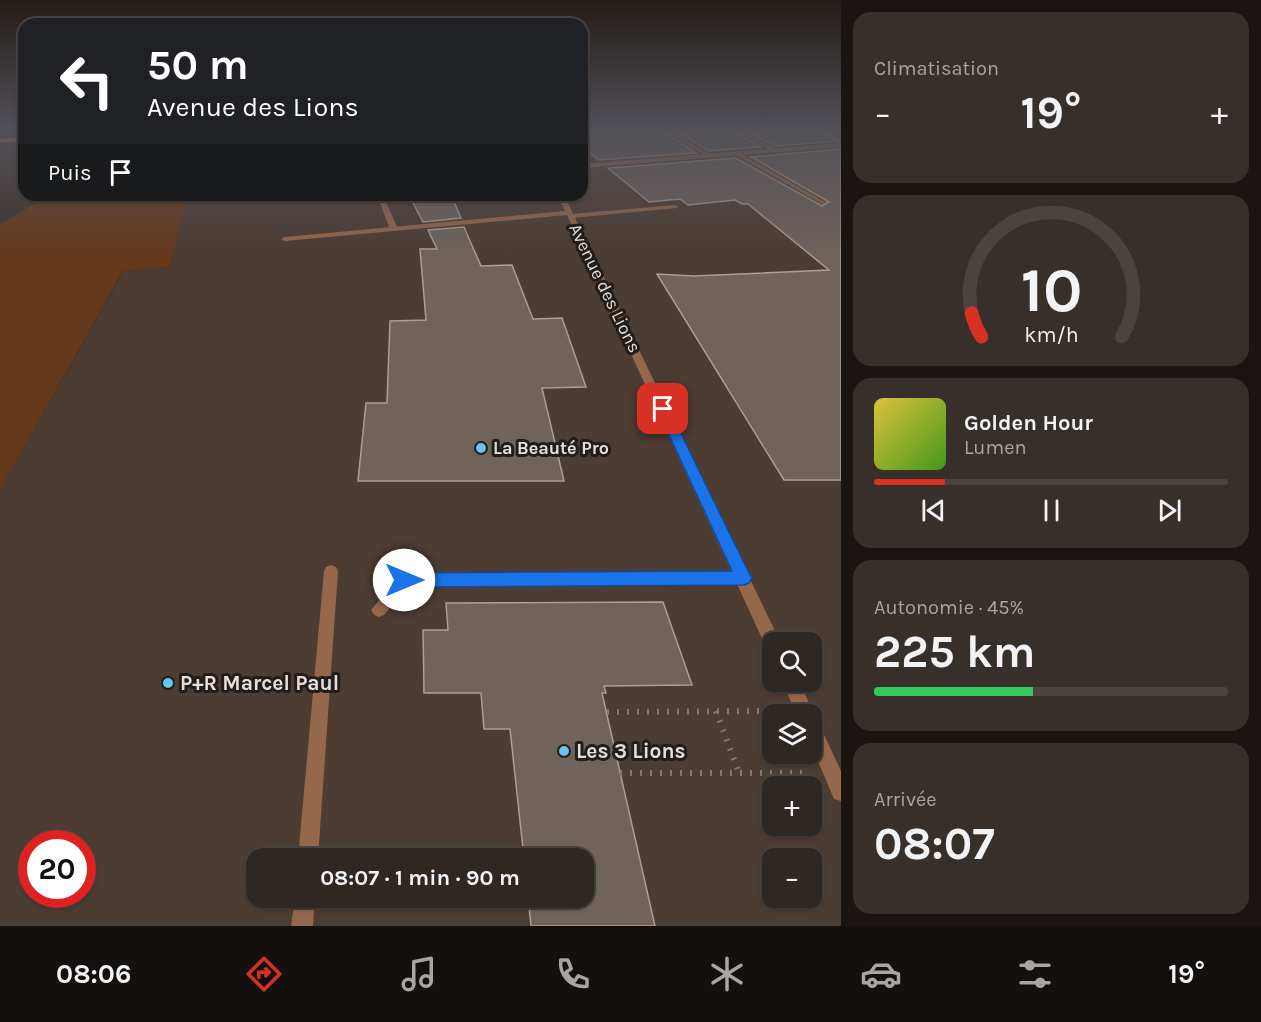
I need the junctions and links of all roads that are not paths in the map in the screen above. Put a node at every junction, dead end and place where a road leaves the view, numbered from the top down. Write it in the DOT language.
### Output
graph roads {
  1 [pos="768,171"];
  2 [pos="382,201"];
  3 [pos="564,201"];
  4 [pos="824,203"];
  5 [pos="675,207"];
  6 [pos="570,214"];
  7 [pos="394,229"];
  8 [pos="285,240"];
  9 [pos="331,571"];
  10 [pos="744,578"];
  11 [pos="379,610"];
  12 [pos="768,632"];
  13 [pos="822,750"];
  14 [pos="841,792"];
  15 [pos="309,848"];
  16 [pos="304,908"];
  17 [pos="302,926"];
  1 -- 4 [label="street"];
  2 -- 7 [label="street"];
  3 -- 6 [label="street, Avenue des Lions"];
  5 -- 6 [label="street"];
  6 -- 7 [label="street"];
  6 -- 10 [label="street, Avenue des Lions"];
  7 -- 8 [label="street"];
  9 -- 15 [label="street"];
  10 -- 11 [label="street"];
  10 -- 12 [label="street, Avenue des Lions"];
  13 -- 14 [label="street"];
  16 -- 17 [label="street"];
}
